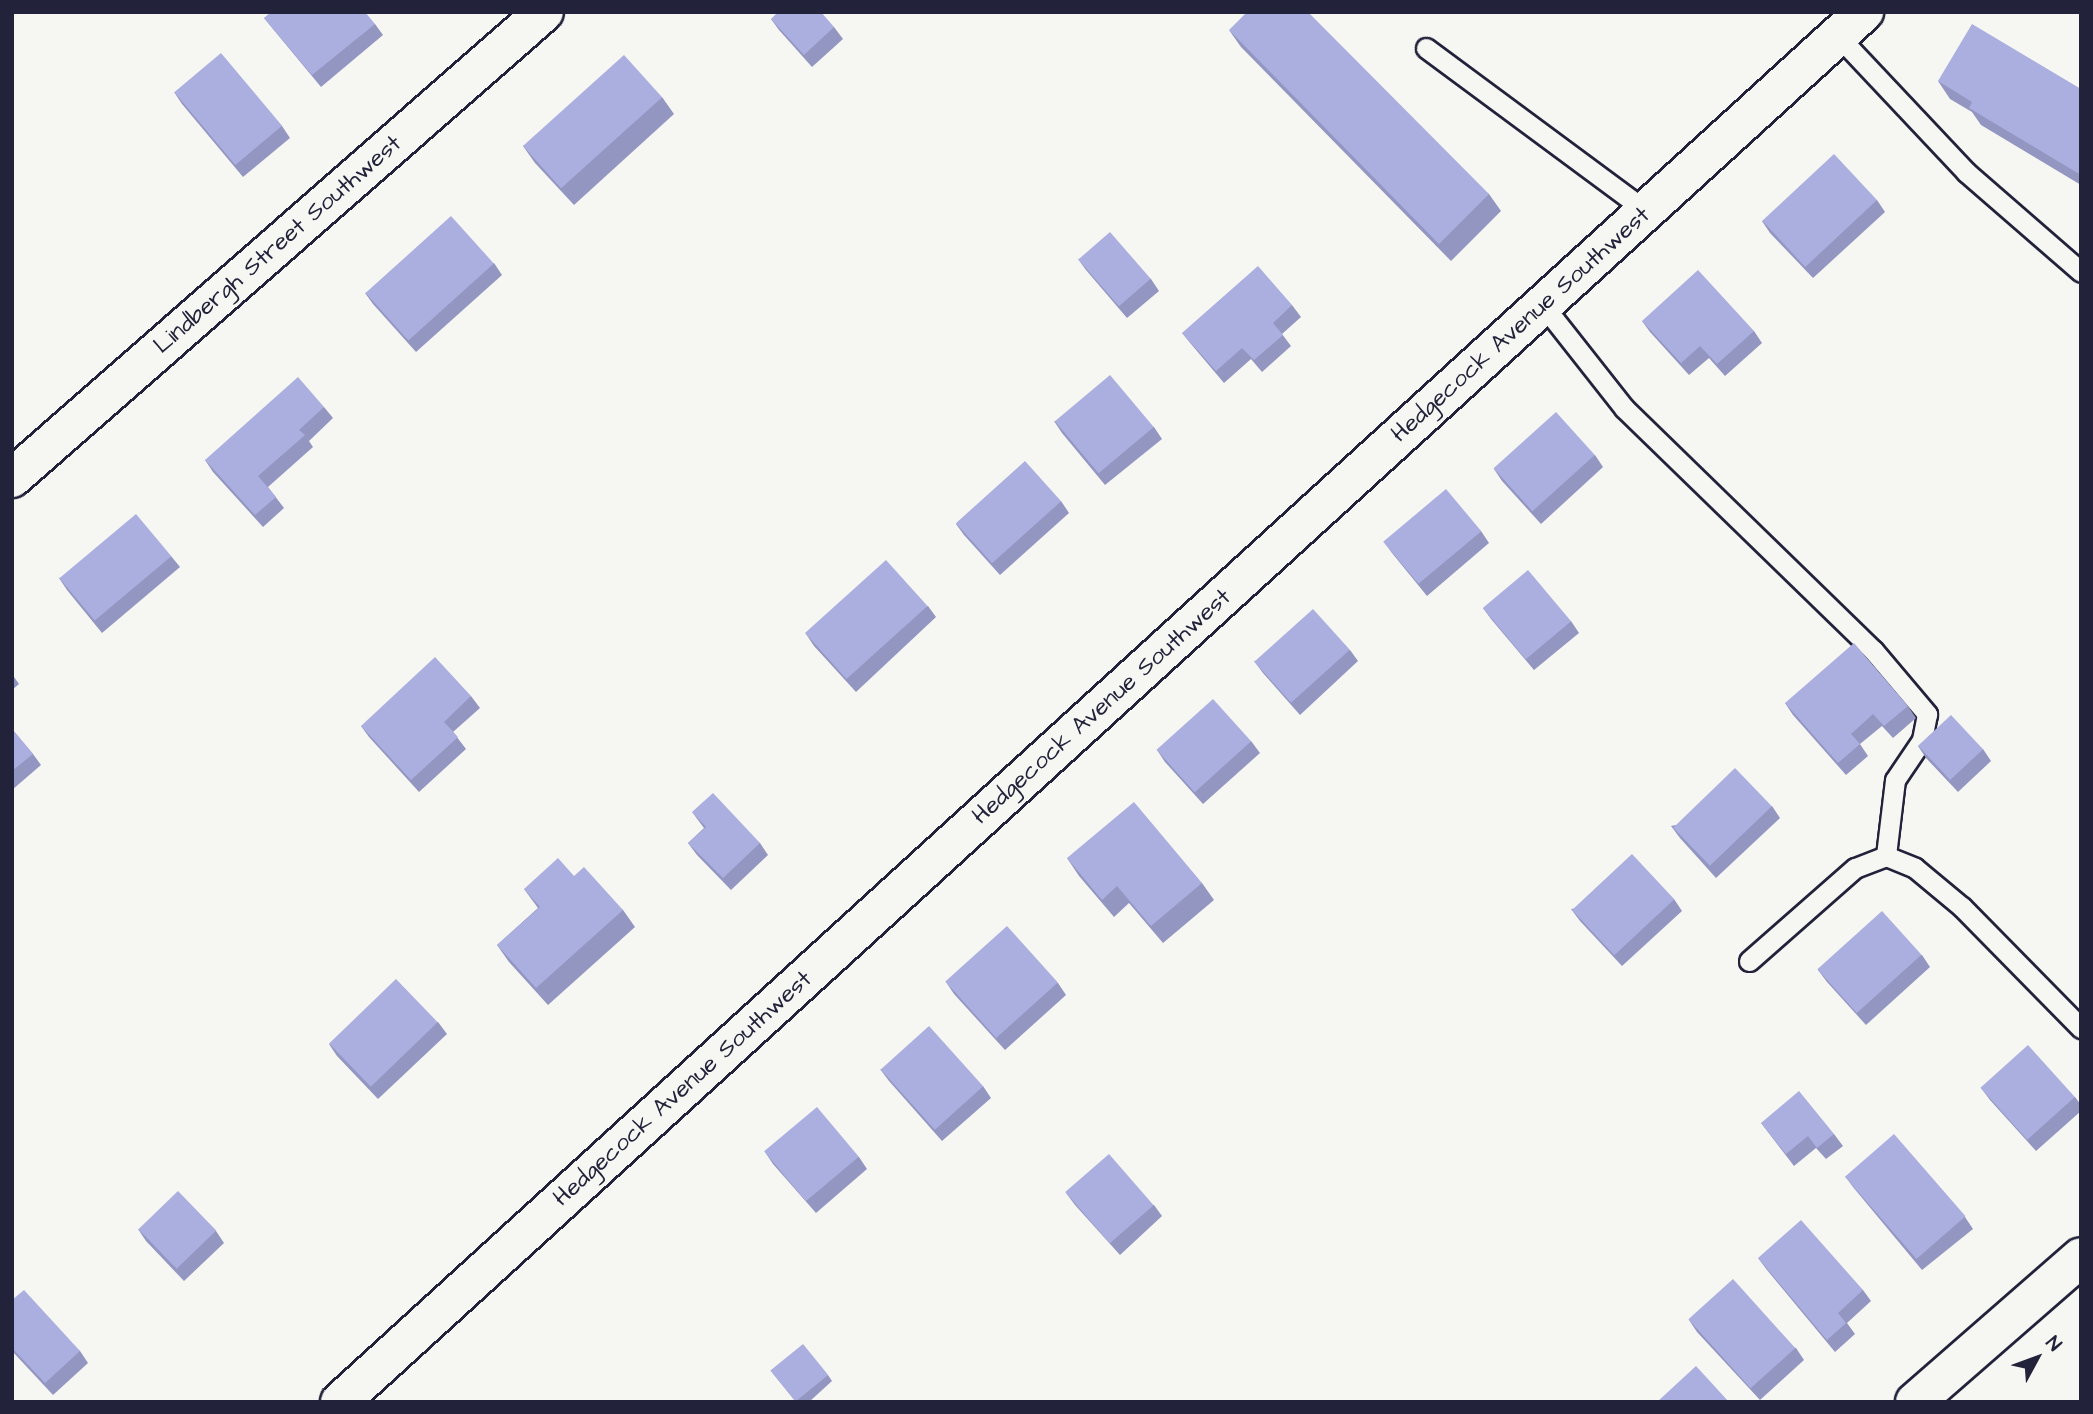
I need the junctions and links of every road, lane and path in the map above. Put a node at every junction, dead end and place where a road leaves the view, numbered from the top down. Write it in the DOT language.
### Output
graph roads {
  1 [pos="544,12"];
  2 [pos="1851,24"];
  3 [pos="1426,48"];
  4 [pos="1646,211"];
  5 [pos="2081,272"];
  6 [pos="1543,305"];
  7 [pos="12,478"];
  8 [pos="1886,856"];
  9 [pos="1749,961"];
  10 [pos="2081,1028"];
  11 [pos="2081,1257"];
  12 [pos="340,1402"];
  13 [pos="1914,1402"];
  1 -- 7 [label="street, Lindbergh Street Southwest"];
  2 -- 4 [label="street, Hedgecock Avenue Southwest"];
  2 -- 5 [label="lane"];
  3 -- 4 [label="lane"];
  4 -- 6 [label="street, Hedgecock Avenue Southwest"];
  6 -- 8 [label="lane"];
  6 -- 12 [label="street, Hedgecock Avenue Southwest"];
  8 -- 9 [label="lane"];
  8 -- 10 [label="lane"];
  11 -- 13 [label="street"];
}
